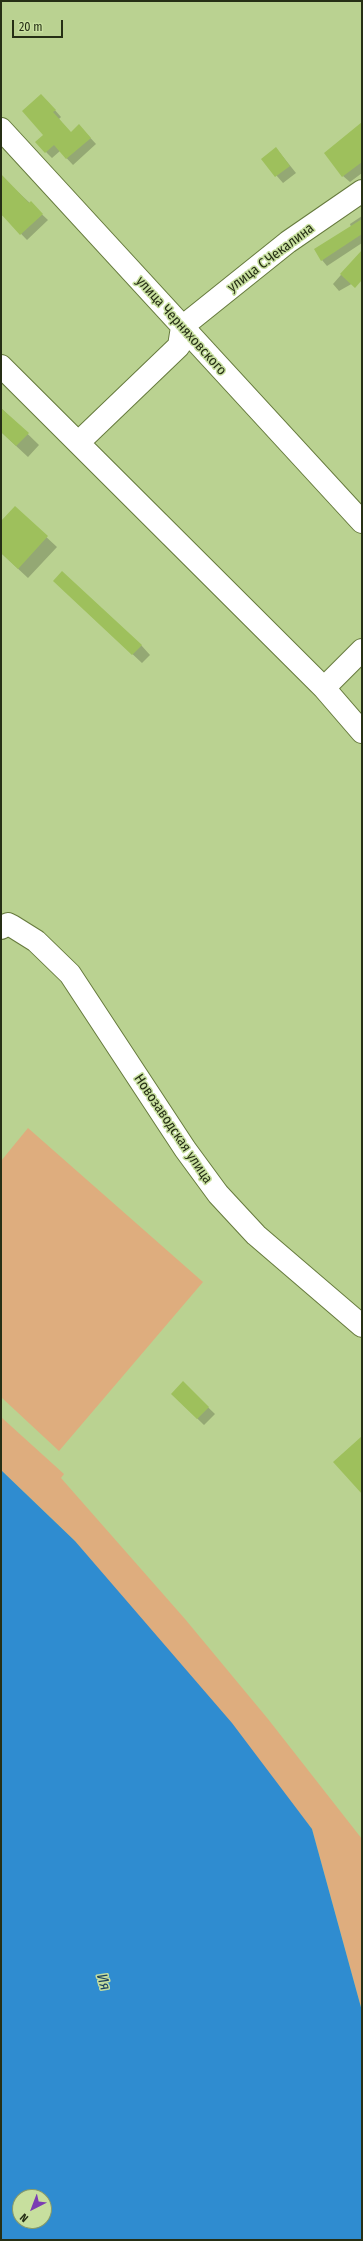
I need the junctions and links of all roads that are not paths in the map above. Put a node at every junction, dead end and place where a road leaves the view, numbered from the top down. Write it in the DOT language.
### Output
graph roads {
  1 [pos="1,129"];
  2 [pos="362,191"];
  3 [pos="182,327"];
  4 [pos="1,366"];
  5 [pos="79,442"];
  6 [pos="362,522"];
  7 [pos="362,650"];
  8 [pos="324,688"];
  9 [pos="362,732"];
  10 [pos="1,928"];
  11 [pos="362,1326"];
  1 -- 3 [label="street, улица Черняховского"];
  2 -- 3 [label="street, улица С.Чекалина"];
  3 -- 5 [label="street"];
  3 -- 6 [label="street, улица Черняховского"];
  4 -- 5 [label="street"];
  5 -- 8 [label="street"];
  7 -- 8 [label="street"];
  8 -- 9 [label="street"];
  10 -- 11 [label="street, Новозаводская улица"];
}
